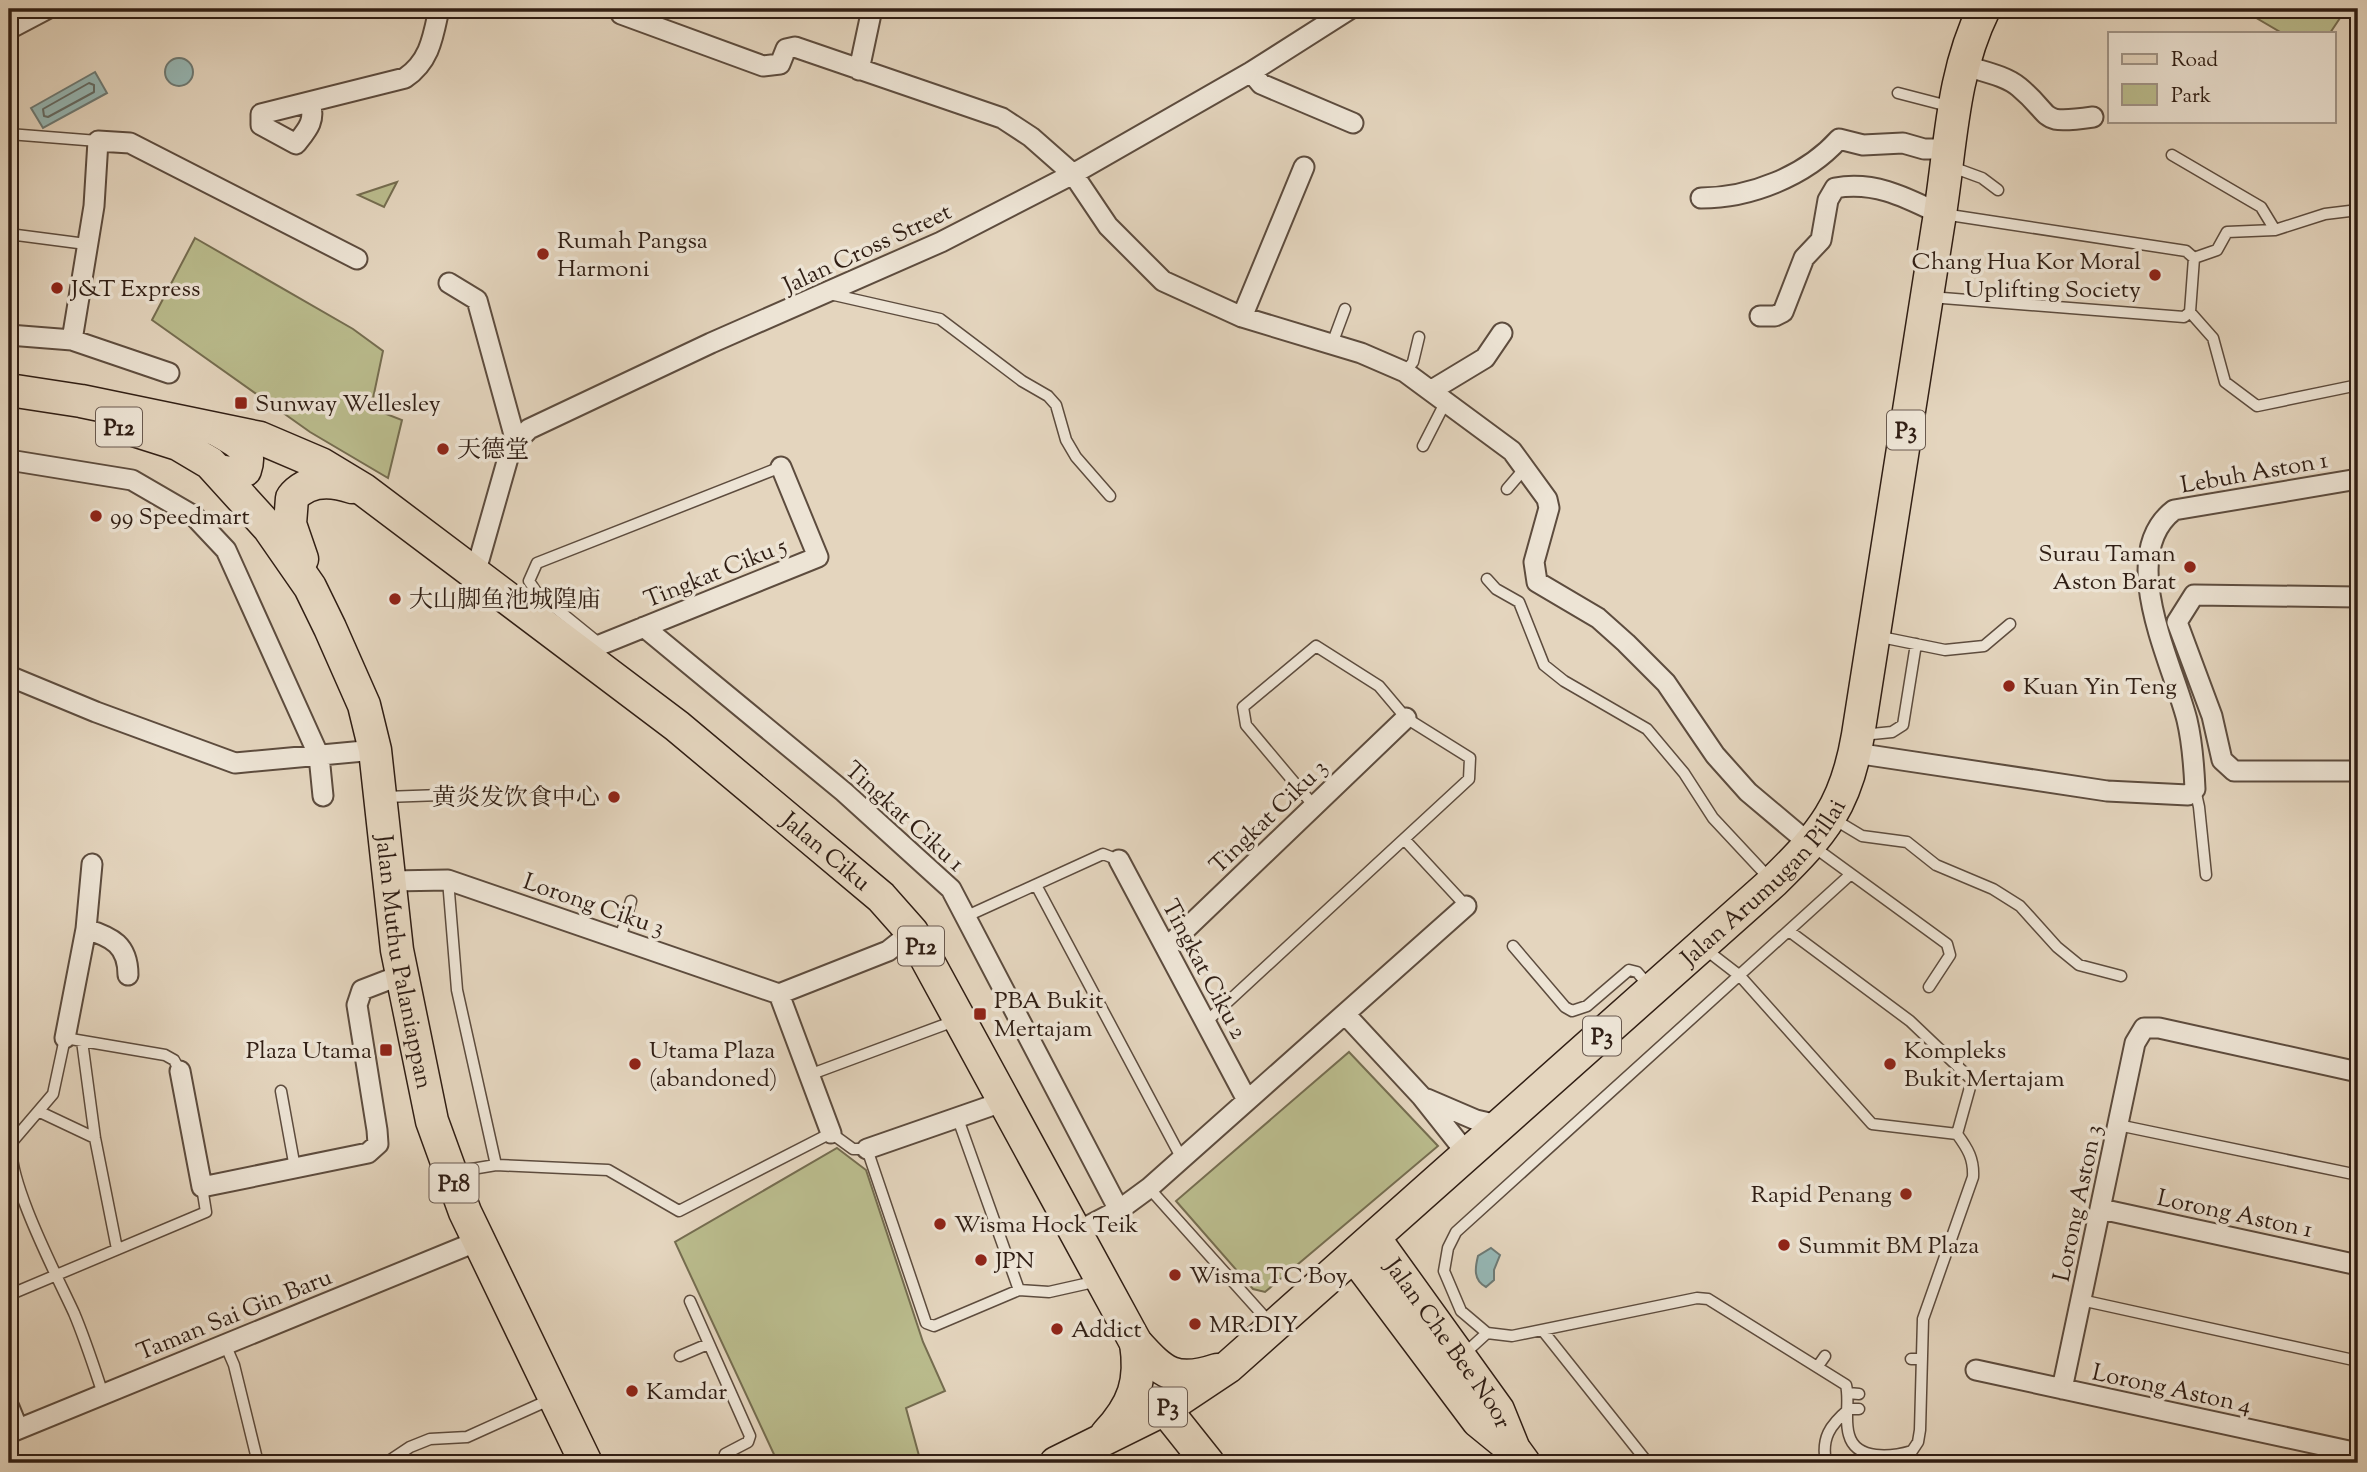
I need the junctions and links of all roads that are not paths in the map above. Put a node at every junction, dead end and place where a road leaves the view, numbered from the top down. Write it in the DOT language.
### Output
graph roads {
  1 [pos="47,9"];
  2 [pos="439,9"];
  3 [pos="872,9"];
  4 [pos="1350,9"];
  5 [pos="1984,9"];
  6 [pos="621,14"];
  7 [pos="9,29"];
  8 [pos="1963,65"];
  9 [pos="859,69"];
  10 [pos="1251,72"];
  11 [pos="1898,93"];
  12 [pos="310,103"];
  13 [pos="1952,107"];
  14 [pos="2093,117"];
  15 [pos="1353,122"];
  16 [pos="9,134"];
  17 [pos="98,141"];
  18 [pos="2172,155"];
  19 [pos="1945,157"];
  20 [pos="1304,167"];
  21 [pos="1073,174"];
  22 [pos="1998,190"];
  23 [pos="1701,198"];
  24 [pos="2358,210"];
  25 [pos="1940,214"];
  26 [pos="2275,230"];
  27 [pos="9,233"];
  28 [pos="86,244"];
  29 [pos="2194,258"];
  30 [pos="357,259"];
  31 [pos="449,284"];
  32 [pos="830,294"];
  33 [pos="1926,296"];
  34 [pos="1345,309"];
  35 [pos="2190,312"];
  36 [pos="1760,316"];
  37 [pos="1242,317"];
  38 [pos="1502,333"];
  39 [pos="9,335"];
  40 [pos="1419,337"];
  41 [pos="72,340"];
  42 [pos="1332,344"];
  43 [pos="1405,372"];
  44 [pos="169,373"];
  45 [pos="2358,385"];
  46 [pos="9,390"];
  47 [pos="1438,396"];
  48 [pos="9,410"];
  49 [pos="219,430"];
  50 [pos="516,442"];
  51 [pos="1423,446"];
  52 [pos="9,460"];
  53 [pos="781,467"];
  54 [pos="1525,468"];
  55 [pos="219,471"];
  56 [pos="2358,479"];
  57 [pos="1507,489"];
  58 [pos="364,491"];
  59 [pos="1110,496"];
  60 [pos="475,574"];
  61 [pos="1487,579"];
  62 [pos="310,587"];
  63 [pos="2358,597"];
  64 [pos="2010,624"];
  65 [pos="644,627"];
  66 [pos="1874,636"];
  67 [pos="1916,644"];
  68 [pos="591,649"];
  69 [pos="9,676"];
  70 [pos="1406,718"];
  71 [pos="1857,744"];
  72 [pos="375,750"];
  73 [pos="320,756"];
  74 [pos="2358,771"];
  75 [pos="2194,789"];
  76 [pos="441,795"];
  77 [pos="323,796"];
  78 [pos="383,797"];
  79 [pos="1314,806"];
  80 [pos="1832,818"];
  81 [pos="1404,839"];
  82 [pos="1811,845"];
  83 [pos="1119,860"];
  84 [pos="92,864"];
  85 [pos="1851,874"];
  86 [pos="2206,875"];
  87 [pos="448,880"];
  88 [pos="391,881"];
  89 [pos="1773,882"];
  90 [pos="1036,885"];
  91 [pos="631,901"];
  92 [pos="1466,906"];
  93 [pos="967,916"];
  94 [pos="86,929"];
  95 [pos="1789,931"];
  96 [pos="912,932"];
  97 [pos="620,939"];
  98 [pos="1513,946"];
  99 [pos="1701,947"];
  100 [pos="1166,948"];
  101 [pos="128,975"];
  102 [pos="401,975"];
  103 [pos="1740,976"];
  104 [pos="2121,976"];
  105 [pos="1929,987"];
  106 [pos="1653,990"];
  107 [pos="779,994"];
  108 [pos="1345,1014"];
  109 [pos="961,1019"];
  110 [pos="1206,1022"];
  111 [pos="74,1040"];
  112 [pos="180,1071"];
  113 [pos="2358,1072"];
  114 [pos="809,1075"];
  115 [pos="281,1091"];
  116 [pos="1422,1097"];
  117 [pos="1247,1100"];
  118 [pos="1005,1101"];
  119 [pos="40,1112"];
  120 [pos="958,1119"];
  121 [pos="2118,1125"];
  122 [pos="1502,1126"];
  123 [pos="831,1133"];
  124 [pos="1957,1135"];
  125 [pos="95,1138"];
  126 [pos="867,1149"];
  127 [pos="1468,1155"];
  128 [pos="1182,1159"];
  129 [pos="496,1165"];
  130 [pos="295,1168"];
  131 [pos="450,1172"];
  132 [pos="2358,1175"];
  133 [pos="202,1187"];
  134 [pos="1149,1188"];
  135 [pos="2101,1209"];
  136 [pos="1119,1210"];
  137 [pos="1077,1232"];
  138 [pos="478,1241"];
  139 [pos="1365,1248"];
  140 [pos="117,1250"];
  141 [pos="2358,1265"];
  142 [pos="55,1278"];
  143 [pos="1102,1280"];
  144 [pos="1019,1290"];
  145 [pos="9,1295"];
  146 [pos="2081,1300"];
  147 [pos="690,1301"];
  148 [pos="1274,1327"];
  149 [pos="1543,1331"];
  150 [pos="1487,1333"];
  151 [pos="1136,1342"];
  152 [pos="225,1344"];
  153 [pos="708,1344"];
  154 [pos="680,1356"];
  155 [pos="1825,1356"];
  156 [pos="1462,1357"];
  157 [pos="2358,1361"];
  158 [pos="1818,1366"];
  159 [pos="1228,1367"];
  160 [pos="1846,1368"];
  161 [pos="1976,1370"];
  162 [pos="1839,1379"];
  163 [pos="2062,1389"];
  164 [pos="103,1394"];
  165 [pos="553,1398"];
  166 [pos="9,1407"];
  167 [pos="1165,1409"];
  168 [pos="1854,1409"];
  169 [pos="13,1431"];
  170 [pos="1104,1437"];
  171 [pos="2358,1453"];
  172 [pos="725,1454"];
  173 [pos="1520,1458"];
  174 [pos="258,1463"];
  175 [pos="386,1463"];
  176 [pos="586,1463"];
  177 [pos="1056,1463"];
  178 [pos="1208,1463"];
  179 [pos="1648,1463"];
  180 [pos="1826,1463"];
  1 -- 7 [label="street"];
  2 -- 12 [label="street"];
  3 -- 9 [label="street"];
  4 -- 10 [label="street, Jalan Cross Street"];
  5 -- 8 [label="main road, Jalan Arumugan Pillai / P3"];
  6 -- 9 [label="street"];
  8 -- 13 [label="main road, Jalan Arumugan Pillai / P3"];
  8 -- 14 [label="street"];
  9 -- 21 [label="street"];
  10 -- 15 [label="street"];
  10 -- 21 [label="street, Jalan Cross Street"];
  11 -- 13 [label="lane"];
  13 -- 19 [label="main road, Jalan Arumugan Pillai / P3"];
  16 -- 17 [label="lane"];
  17 -- 28 [label="street"];
  17 -- 30 [label="street"];
  18 -- 26 [label="lane"];
  19 -- 22 [label="lane"];
  19 -- 23 [label="street"];
  19 -- 25 [label="main road, Jalan Arumugan Pillai / P3"];
  20 -- 37 [label="street"];
  21 -- 32 [label="street, Jalan Cross Street"];
  21 -- 37 [label="street"];
  24 -- 26 [label="lane"];
  25 -- 29 [label="lane"];
  25 -- 33 [label="main road, Jalan Arumugan Pillai / P3"];
  25 -- 36 [label="street"];
  26 -- 29 [label="lane"];
  27 -- 28 [label="lane"];
  28 -- 41 [label="street"];
  29 -- 35 [label="lane"];
  31 -- 50 [label="street"];
  32 -- 50 [label="street, Jalan Cross Street"];
  32 -- 59 [label="lane"];
  33 -- 35 [label="lane"];
  33 -- 66 [label="main road, Jalan Arumugan Pillai / P3"];
  34 -- 42 [label="lane"];
  35 -- 45 [label="lane"];
  37 -- 42 [label="street"];
  38 -- 47 [label="street"];
  39 -- 41 [label="street"];
  40 -- 43 [label="lane"];
  41 -- 44 [label="street"];
  42 -- 43 [label="street"];
  43 -- 47 [label="street"];
  46 -- 49 [label="main road, P12"];
  47 -- 51 [label="lane"];
  47 -- 54 [label="street"];
  48 -- 55 [label="main road, P12"];
  49 -- 55 [label="main road"];
  49 -- 58 [label="main road, P12"];
  50 -- 60 [label="street"];
  52 -- 73 [label="street"];
  53 -- 65 [label="street, Tingkat Ciku 5"];
  53 -- 68 [label="lane"];
  54 -- 57 [label="lane"];
  54 -- 82 [label="street"];
  55 -- 62 [label="main road, Jalan Muthu Palaniappan / P12"];
  56 -- 75 [label="street, Lebuh Aston 1"];
  58 -- 60 [label="main road, Jalan Ciku / P12"];
  58 -- 62 [label="main road"];
  60 -- 68 [label="main road, Jalan Ciku / P12"];
  61 -- 89 [label="lane"];
  62 -- 72 [label="main road, Jalan Muthu Palaniappan / P18"];
  63 -- 74 [label="street"];
  64 -- 67 [label="lane"];
  65 -- 68 [label="street, Tingkat Ciku 5"];
  65 -- 93 [label="street, Tingkat Ciku 1"];
  66 -- 67 [label="lane"];
  66 -- 71 [label="main road, Jalan Arumugan Pillai / P3"];
  67 -- 71 [label="lane"];
  68 -- 96 [label="main road, Jalan Ciku / P12"];
  69 -- 73 [label="street"];
  70 -- 79 [label="street, Tingkat Ciku 3"];
  70 -- 79 [label="lane"];
  70 -- 81 [label="lane"];
  71 -- 75 [label="street"];
  71 -- 80 [label="main road, Jalan Arumugan Pillai / P3"];
  72 -- 73 [label="street"];
  72 -- 78 [label="main road, Jalan Muthu Palaniappan / P18"];
  73 -- 77 [label="street"];
  75 -- 86 [label="lane"];
  76 -- 78 [label="lane"];
  78 -- 88 [label="main road, Jalan Muthu Palaniappan / P18"];
  79 -- 100 [label="street, Tingkat Ciku 3"];
  80 -- 82 [label="main road, Jalan Arumugan Pillai / P3"];
  80 -- 104 [label="lane"];
  81 -- 92 [label="lane"];
  81 -- 110 [label="lane"];
  82 -- 85 [label="lane"];
  82 -- 89 [label="main road, Jalan Arumugan Pillai / P3"];
  83 -- 90 [label="lane"];
  83 -- 100 [label="street, Tingkat Ciku 2"];
  84 -- 94 [label="street"];
  85 -- 95 [label="lane"];
  85 -- 105 [label="lane"];
  87 -- 88 [label="street, Lorong Ciku 3"];
  87 -- 97 [label="street, Lorong Ciku 3"];
  87 -- 129 [label="lane"];
  88 -- 102 [label="main road, Jalan Muthu Palaniappan / P18"];
  89 -- 99 [label="main road, Jalan Arumugan Pillai / P3"];
  90 -- 93 [label="lane"];
  90 -- 128 [label="lane"];
  91 -- 97 [label="lane"];
  92 -- 108 [label="street"];
  93 -- 136 [label="street, Tingkat Ciku 1"];
  94 -- 101 [label="street"];
  94 -- 111 [label="street"];
  95 -- 103 [label="lane"];
  95 -- 124 [label="lane"];
  96 -- 107 [label="street"];
  96 -- 109 [label="main road, Jalan Ciku / P12"];
  97 -- 107 [label="street, Lorong Ciku 3"];
  98 -- 106 [label="lane"];
  99 -- 103 [label="lane"];
  99 -- 106 [label="main road, Jalan Arumugan Pillai / P3"];
  100 -- 110 [label="street, Tingkat Ciku 2"];
  102 -- 130 [label="street"];
  102 -- 131 [label="main road, Jalan Muthu Palaniappan / P18"];
  103 -- 124 [label="lane"];
  103 -- 150 [label="lane"];
  106 -- 122 [label="main road, Jalan Arumugan Pillai / P3"];
  107 -- 114 [label="street"];
  108 -- 116 [label="street"];
  108 -- 117 [label="street"];
  109 -- 114 [label="lane"];
  109 -- 118 [label="main road, Jalan Ciku / P12"];
  110 -- 117 [label="street, Tingkat Ciku 2"];
  111 -- 112 [label="lane"];
  111 -- 119 [label="lane"];
  111 -- 125 [label="lane"];
  112 -- 133 [label="street"];
  113 -- 121 [label="street, Lorong Aston 3"];
  114 -- 123 [label="street"];
  115 -- 130 [label="lane"];
  116 -- 122 [label="street"];
  116 -- 127 [label="street"];
  117 -- 128 [label="street"];
  118 -- 120 [label="street"];
  118 -- 137 [label="main road, Jalan Ciku / P12"];
  119 -- 125 [label="lane"];
  119 -- 142 [label="lane"];
  120 -- 126 [label="street"];
  120 -- 144 [label="lane"];
  121 -- 132 [label="lane"];
  121 -- 135 [label="street, Lorong Aston 3"];
  122 -- 127 [label="main road, Jalan Arumugan Pillai / P3"];
  123 -- 126 [label="lane"];
  123 -- 129 [label="lane"];
  124 -- 168 [label="lane"];
  125 -- 140 [label="lane"];
  126 -- 144 [label="lane"];
  127 -- 139 [label="main road, Jalan Arumugan Pillai / P3"];
  128 -- 134 [label="street"];
  129 -- 131 [label="lane"];
  130 -- 133 [label="street"];
  131 -- 138 [label="main road, Jalan Muthu Palaniappan / P18"];
  133 -- 140 [label="lane"];
  134 -- 136 [label="street"];
  134 -- 148 [label="lane"];
  135 -- 141 [label="street, Lorong Aston 1"];
  135 -- 146 [label="street, Lorong Aston 3"];
  136 -- 137 [label="street"];
  137 -- 143 [label="main road, Jalan Ciku / P12"];
  138 -- 152 [label="street, Taman Sai Gin Baru"];
  138 -- 165 [label="main road, Jalan Muthu Palaniappan / P18"];
  139 -- 148 [label="main road, Jalan Arumugan Pillai / P3"];
  139 -- 156 [label="main road, Jalan Che Bee Noor"];
  139 -- 173 [label="main road, Jalan Che Bee Noor"];
  140 -- 142 [label="lane"];
  142 -- 145 [label="lane"];
  142 -- 164 [label="lane"];
  143 -- 144 [label="lane"];
  143 -- 151 [label="main road, Jalan Ciku / P12"];
  146 -- 157 [label="lane"];
  146 -- 163 [label="street, Lorong Aston 3"];
  147 -- 153 [label="lane"];
  148 -- 159 [label="main road, Jalan Arumugan Pillai / P3"];
  149 -- 150 [label="lane"];
  149 -- 158 [label="lane"];
  149 -- 179 [label="lane"];
  150 -- 156 [label="lane"];
  151 -- 159 [label="main road"];
  151 -- 170 [label="main road"];
  152 -- 164 [label="street, Taman Sai Gin Baru"];
  152 -- 174 [label="lane"];
  153 -- 154 [label="lane"];
  153 -- 172 [label="lane"];
  155 -- 158 [label="lane"];
  156 -- 173 [label="main road, Jalan Che Bee Noor"];
  158 -- 162 [label="lane"];
  159 -- 167 [label="main road, Jalan Arumugan Pillai / P3"];
  160 -- 162 [label="lane"];
  161 -- 163 [label="street, Lorong Aston 4"];
  162 -- 168 [label="lane"];
  163 -- 171 [label="street, Lorong Aston 4"];
  164 -- 169 [label="street, Taman Sai Gin Baru"];
  165 -- 175 [label="lane"];
  165 -- 176 [label="main road, Jalan Muthu Palaniappan / P18"];
  166 -- 169 [label="street"];
  167 -- 170 [label="main road, Jalan Arumugan Pillai / P3"];
  167 -- 178 [label="main road"];
  168 -- 180 [label="lane"];
  170 -- 177 [label="main road, Jalan Arumugan Pillai / P3"];
}
